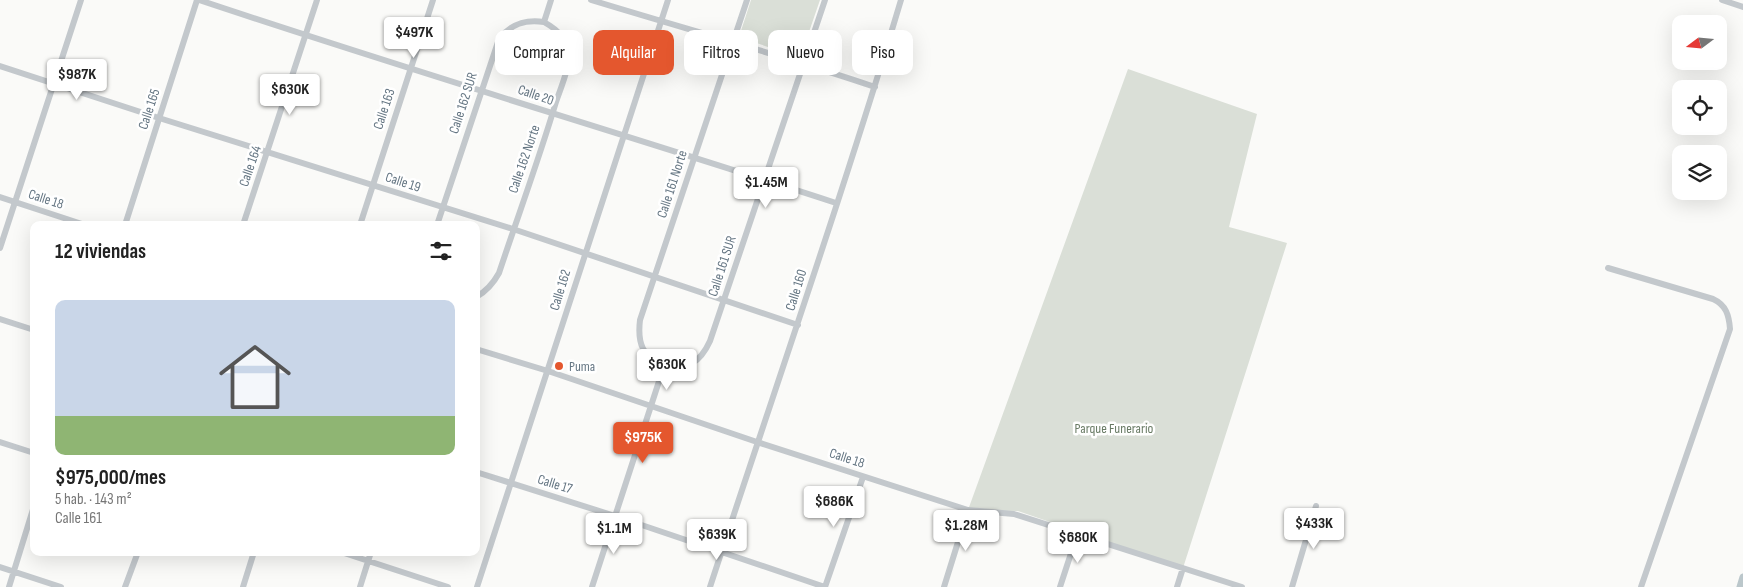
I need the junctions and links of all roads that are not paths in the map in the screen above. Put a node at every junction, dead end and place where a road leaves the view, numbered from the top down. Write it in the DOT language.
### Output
graph roads {
  1 [pos="81,0"];
  2 [pos="198,0"];
  3 [pos="317,0"];
  4 [pos="433,0"];
  5 [pos="551,0"];
  6 [pos="592,0"];
  7 [pos="668,0"];
  8 [pos="746,0"];
  9 [pos="825,0"];
  10 [pos="901,0"];
  11 [pos="1724,0"];
  12 [pos="1743,7"];
  13 [pos="544,22"];
  14 [pos="660,22"];
  15 [pos="691,30"];
  16 [pos="736,30"];
  17 [pos="815,30"];
  18 [pos="305,35"];
  19 [pos="0,66"];
  20 [pos="411,69"];
  21 [pos="722,75"];
  22 [pos="800,75"];
  23 [pos="841,75"];
  24 [pos="55,83"];
  25 [pos="875,87"];
  26 [pos="481,90"];
  27 [pos="552,114"];
  28 [pos="159,118"];
  29 [pos="624,137"];
  30 [pos="268,153"];
  31 [pos="694,157"];
  32 [pos="764,180"];
  33 [pos="372,186"];
  34 [pos="0,197"];
  35 [pos="14,202"];
  36 [pos="836,203"];
  37 [pos="442,208"];
  38 [pos="73,221"];
  39 [pos="126,221"];
  40 [pos="244,221"];
  41 [pos="361,221"];
  42 [pos="438,221"];
  43 [pos="513,229"];
  44 [pos="0,248"];
  45 [pos="584,253"];
  46 [pos="1608,268"];
  47 [pos="654,277"];
  48 [pos="480,295"];
  49 [pos="725,300"];
  50 [pos="0,319"];
  51 [pos="798,325"];
  52 [pos="30,329"];
  53 [pos="480,350"];
  54 [pos="663,369"];
  55 [pos="548,371"];
  56 [pos="651,406"];
  57 [pos="0,442"];
  58 [pos="757,442"];
  59 [pos="30,453"];
  60 [pos="480,473"];
  61 [pos="863,477"];
  62 [pos="510,482"];
  63 [pos="1316,506"];
  64 [pos="968,510"];
  65 [pos="615,516"];
  66 [pos="30,519"];
  67 [pos="1077,535"];
  68 [pos="722,552"];
  69 [pos="137,556"];
  70 [pos="253,556"];
  71 [pos="353,556"];
  72 [pos="370,556"];
  73 [pos="368,561"];
  74 [pos="0,567"];
  75 [pos="1183,568"];
  76 [pos="14,571"];
  77 [pos="9,587"];
  78 [pos="61,587"];
  79 [pos="125,587"];
  80 [pos="243,587"];
  81 [pos="360,587"];
  82 [pos="448,587"];
  83 [pos="477,587"];
  84 [pos="592,587"];
  85 [pos="710,587"];
  86 [pos="825,587"];
  87 [pos="944,587"];
  88 [pos="1060,587"];
  89 [pos="1177,587"];
  90 [pos="1242,587"];
  91 [pos="1292,587"];
  92 [pos="1641,587"];
  1 -- 24 [label="street"];
  2 -- 18 [label="street, Calle 20"];
  2 -- 28 [label="street, Calle 165"];
  3 -- 18 [label="street, Calle 164"];
  4 -- 20 [label="street, Calle 163"];
  5 -- 13 [label="street"];
  6 -- 14 [label="street"];
  7 -- 14 [label="street, Calle 162"];
  8 -- 16 [label="street, Calle 161 Norte"];
  9 -- 17 [label="street, Calle 161 SUR"];
  10 -- 25 [label="street, Calle 160"];
  11 -- 12 [label="street"];
  13 -- 26 [label="street, Calle 162 SUR"];
  13 -- 27 [label="street, Calle 162 Norte"];
  14 -- 15 [label="street"];
  14 -- 29 [label="street, Calle 162"];
  18 -- 20 [label="street, Calle 20"];
  18 -- 30 [label="street, Calle 164"];
  19 -- 24 [label="street, Calle 19"];
  20 -- 26 [label="street, Calle 20"];
  20 -- 33 [label="street, Calle 163"];
  21 -- 31 [label="street, Calle 161 Norte"];
  22 -- 32 [label="street, Calle 161 SUR"];
  23 -- 25 [label="street"];
  24 -- 28 [label="street, Calle 19"];
  24 -- 35 [label="street"];
  25 -- 36 [label="street, Calle 160"];
  26 -- 27 [label="street, Calle 20"];
  26 -- 37 [label="street, Calle 162 SUR"];
  27 -- 29 [label="street, Calle 20"];
  27 -- 43 [label="street, Calle 162 Norte"];
  28 -- 30 [label="street, Calle 19"];
  28 -- 39 [label="street, Calle 165"];
  29 -- 31 [label="street, Calle 20"];
  29 -- 45 [label="street, Calle 162"];
  30 -- 33 [label="street, Calle 19"];
  30 -- 40 [label="street, Calle 164"];
  31 -- 32 [label="street, Calle 20"];
  31 -- 47 [label="street, Calle 161 Norte"];
  32 -- 36 [label="street, Calle 20"];
  32 -- 49 [label="street, Calle 161 SUR"];
  33 -- 37 [label="street, Calle 19"];
  33 -- 41 [label="street, Calle 163"];
  34 -- 35 [label="street, Calle 18"];
  35 -- 38 [label="street, Calle 18"];
  35 -- 44 [label="street"];
  36 -- 51 [label="street, Calle 160"];
  37 -- 42 [label="street, Calle 162 SUR"];
  37 -- 43 [label="street, Calle 19"];
  43 -- 45 [label="street, Calle 19"];
  43 -- 48 [label="street, Calle 162 Norte"];
  45 -- 47 [label="street, Calle 19"];
  45 -- 55 [label="street, Calle 162"];
  46 -- 92 [label="street"];
  47 -- 49 [label="street, Calle 19"];
  47 -- 54 [label="street, Calle 161 Norte"];
  49 -- 51 [label="street, Calle 19"];
  49 -- 54 [label="street, Calle 161 SUR"];
  50 -- 52 [label="street"];
  51 -- 58 [label="street, Calle 160"];
  53 -- 55 [label="street, Calle 18"];
  54 -- 56 [label="street"];
  55 -- 56 [label="street, Calle 18"];
  55 -- 62 [label="street, Calle 162"];
  56 -- 58 [label="street, Calle 18"];
  56 -- 65 [label="street"];
  57 -- 59 [label="street"];
  58 -- 61 [label="street, Calle 18"];
  58 -- 68 [label="street, Calle 160"];
  60 -- 62 [label="street, Calle 17"];
  61 -- 64 [label="street, Calle 18"];
  61 -- 86 [label="street"];
  62 -- 65 [label="street, Calle 17"];
  62 -- 83 [label="street, Calle 162"];
  63 -- 91 [label="street"];
  64 -- 67 [label="street, Calle 18"];
  64 -- 87 [label="street"];
  65 -- 68 [label="street, Calle 17"];
  65 -- 84 [label="street"];
  66 -- 76 [label="street"];
  67 -- 75 [label="street, Calle 18"];
  67 -- 88 [label="street"];
  68 -- 85 [label="street, Calle 160"];
  68 -- 86 [label="street, Calle 17"];
  69 -- 79 [label="street"];
  70 -- 80 [label="street"];
  71 -- 73 [label="street"];
  72 -- 73 [label="street"];
  73 -- 81 [label="street"];
  73 -- 82 [label="street"];
  74 -- 76 [label="street"];
  75 -- 89 [label="street"];
  75 -- 90 [label="street, Calle 18"];
  76 -- 77 [label="street"];
  76 -- 78 [label="street"];
}
